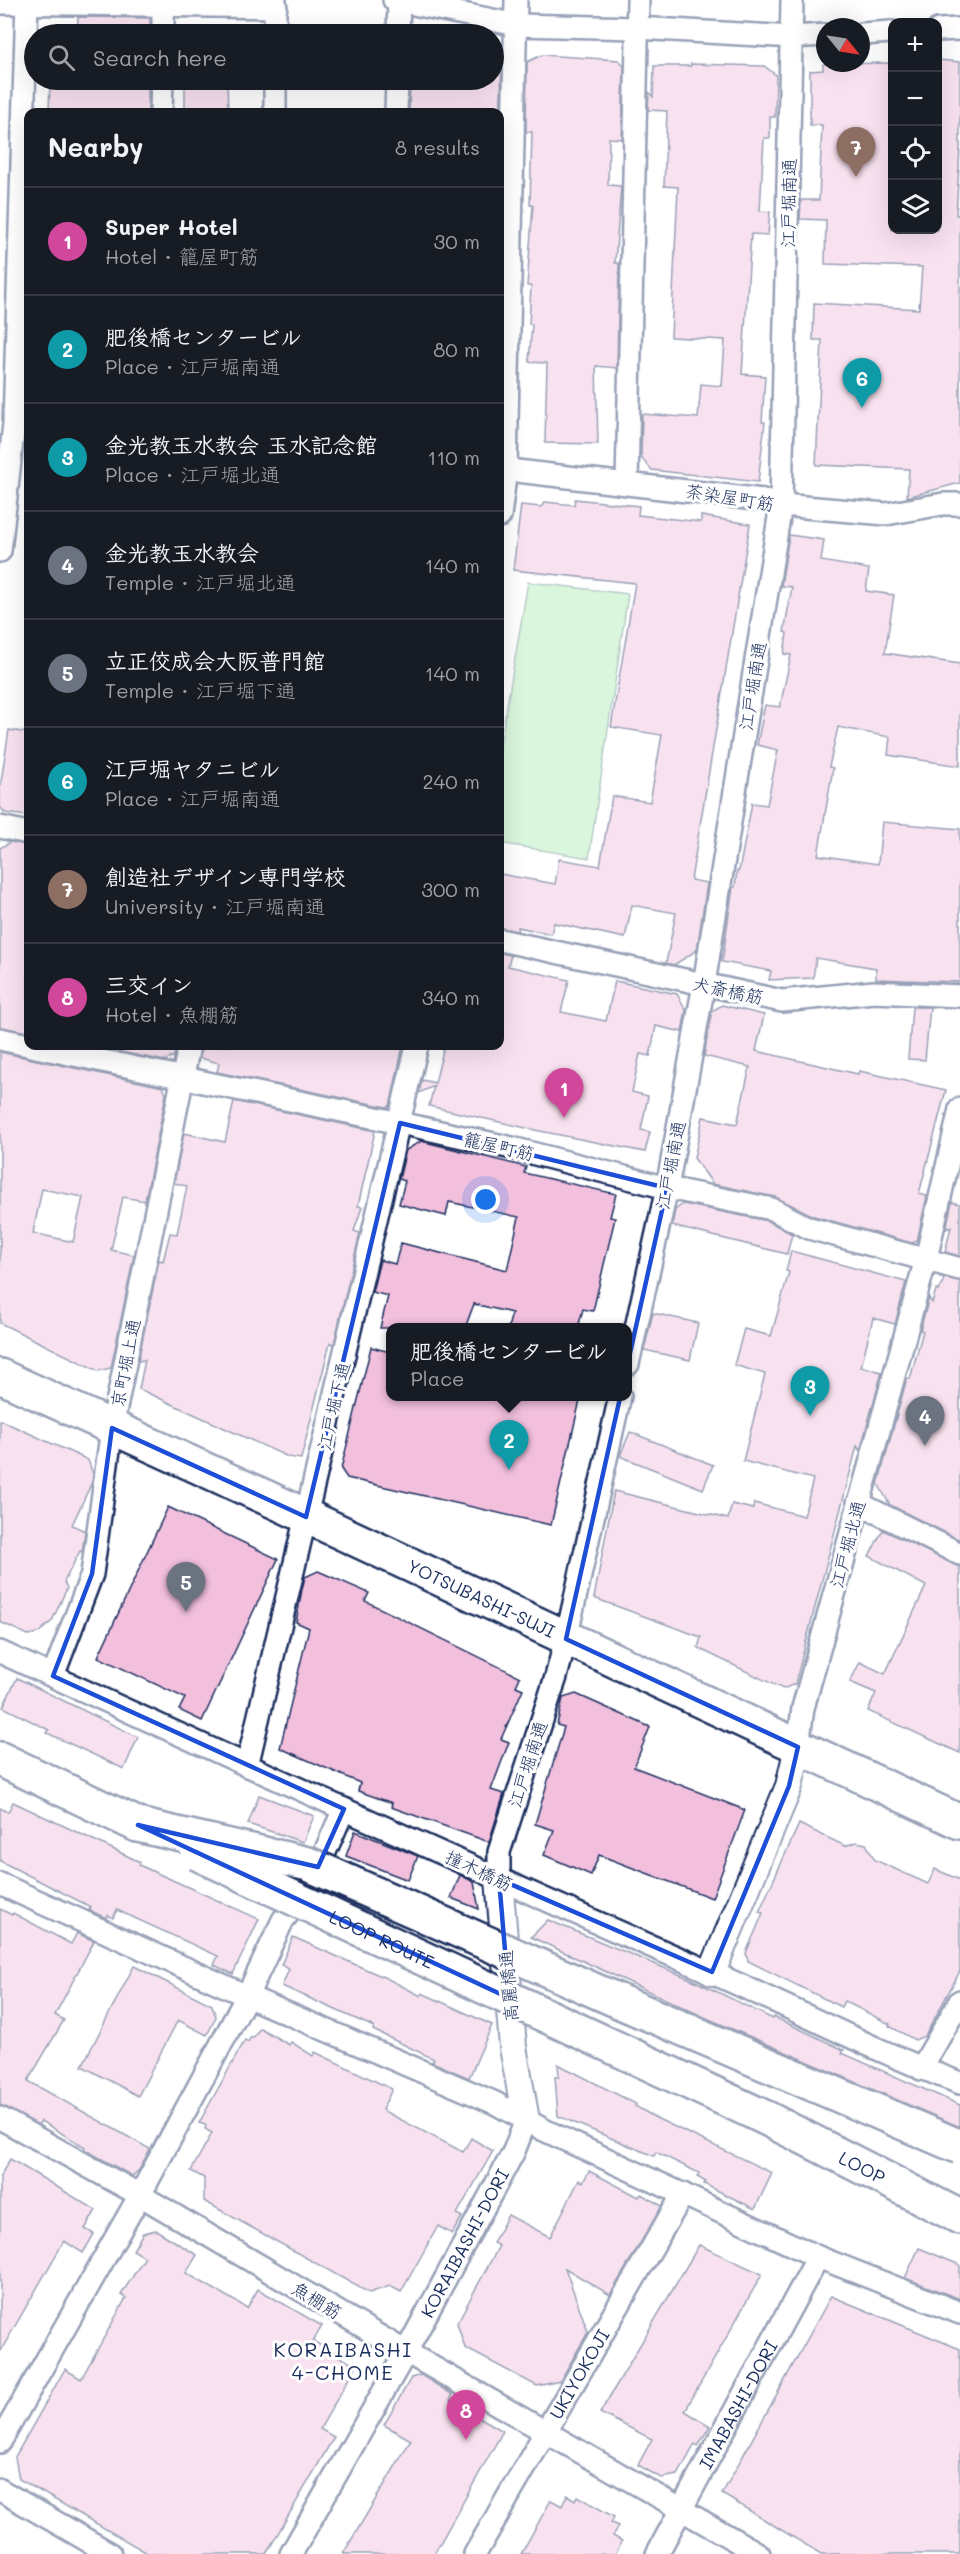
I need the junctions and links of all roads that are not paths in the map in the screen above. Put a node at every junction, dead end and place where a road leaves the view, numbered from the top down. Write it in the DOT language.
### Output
graph roads {
  1 [pos="397,0"];
  2 [pos="516,0"];
  3 [pos="638,0"];
  4 [pos="792,0"];
  5 [pos="27,2"];
  6 [pos="0,3"];
  7 [pos="163,3"];
  8 [pos="275,3"];
  9 [pos="26,24"];
  10 [pos="163,24"];
  11 [pos="275,24"];
  12 [pos="398,24"];
  13 [pos="517,25"];
  14 [pos="637,28"];
  15 [pos="960,29"];
  16 [pos="942,30"];
  17 [pos="888,32"];
  18 [pos="870,33"];
  19 [pos="816,36"];
  20 [pos="792,37"];
  21 [pos="24,90"];
  22 [pos="162,90"];
  23 [pos="275,90"];
  24 [pos="397,90"];
  25 [pos="161,108"];
  26 [pos="275,108"];
  27 [pos="396,108"];
  28 [pos="14,424"];
  29 [pos="504,437"];
  30 [pos="504,469"];
  31 [pos="627,483"];
  32 [pos="960,504"];
  33 [pos="781,505"];
  34 [pos="0,551"];
  35 [pos="0,827"];
  36 [pos="24,832"];
  37 [pos="504,941"];
  38 [pos="704,984"];
  39 [pos="960,996"];
  40 [pos="0,1039"];
  41 [pos="24,1044"];
  42 [pos="54,1050"];
  43 [pos="188,1050"];
  44 [pos="416,1050"];
  45 [pos="182,1077"];
  46 [pos="960,1109"];
  47 [pos="400,1123"];
  48 [pos="667,1188"];
  49 [pos="926,1259"];
  50 [pos="960,1269"];
  51 [pos="632,1342"];
  52 [pos="0,1377"];
  53 [pos="619,1401"];
  54 [pos="112,1428"];
  55 [pos="858,1503"];
  56 [pos="306,1517"];
  57 [pos="960,1554"];
  58 [pos="566,1639"];
  59 [pos="0,1652"];
  60 [pos="53,1676"];
  61 [pos="798,1747"];
  62 [pos="0,1759"];
  63 [pos="247,1766"];
  64 [pos="344,1809"];
  65 [pos="960,1822"];
  66 [pos="138,1825"];
  67 [pos="499,1852"];
  68 [pos="499,1879"];
  69 [pos="0,1884"];
  70 [pos="712,1972"];
  71 [pos="247,1996"];
  72 [pos="960,2001"];
  73 [pos="921,2068"];
  74 [pos="960,2083"];
  75 [pos="0,2118"];
  76 [pos="766,2118"];
  77 [pos="526,2120"];
  78 [pos="960,2147"];
  79 [pos="683,2194"];
  80 [pos="140,2195"];
  81 [pos="960,2195"];
  82 [pos="960,2217"];
  83 [pos="818,2257"];
  84 [pos="960,2313"];
  85 [pos="406,2352"];
  86 [pos="546,2433"];
  87 [pos="0,2442"];
  88 [pos="0,2490"];
  89 [pos="683,2510"];
  90 [pos="111,2554"];
  91 [pos="291,2554"];
  92 [pos="475,2554"];
  93 [pos="657,2554"];
  94 [pos="759,2554"];
  1 -- 12 [label="street"];
  1 -- 13 [label="street"];
  2 -- 13 [label="street"];
  3 -- 14 [label="street"];
  4 -- 20 [label="street, 江戸堀南通"];
  5 -- 6 [label="street"];
  5 -- 7 [label="street"];
  5 -- 9 [label="street"];
  7 -- 8 [label="street"];
  7 -- 10 [label="street"];
  8 -- 11 [label="street"];
  13 -- 14 [label="street"];
  13 -- 29 [label="street"];
  14 -- 20 [label="street"];
  14 -- 31 [label="street"];
  15 -- 16 [label="street"];
  17 -- 18 [label="street"];
  19 -- 20 [label="street"];
  20 -- 33 [label="street, 江戸堀南通"];
  21 -- 28 [label="street"];
  22 -- 25 [label="street"];
  23 -- 26 [label="street"];
  24 -- 27 [label="street"];
  28 -- 34 [label="street"];
  30 -- 31 [label="street, 茶染屋町筋"];
  31 -- 33 [label="street, 茶染屋町筋"];
  32 -- 33 [label="street, 茶染屋町筋"];
  33 -- 38 [label="street, 江戸堀南通"];
  35 -- 36 [label="street"];
  37 -- 38 [label="street, 犬斎橋筋"];
  38 -- 39 [label="street, 犬斎橋筋"];
  38 -- 48 [label="street, 江戸堀南通"];
  40 -- 41 [label="street, 籠屋町筋"];
  42 -- 45 [label="street, 籠屋町筋"];
  43 -- 45 [label="street, 京町堀上通"];
  44 -- 47 [label="street, 江戸堀下通"];
  45 -- 47 [label="street, 籠屋町筋"];
  45 -- 54 [label="street, 京町堀上通"];
  46 -- 49 [label="street, 江戸堀北通"];
  47 -- 48 [label="street, 籠屋町筋"];
  47 -- 56 [label="street, 江戸堀下通"];
  48 -- 49 [label="street, 籠屋町筋"];
  48 -- 51 [label="street, 江戸堀南通"];
  49 -- 50 [label="street, 籠屋町筋"];
  49 -- 55 [label="street, 江戸堀北通"];
  52 -- 54 [label="main road, YOTSUBASHI-SUJI"];
  53 -- 58 [label="street"];
  54 -- 56 [label="main road, YOTSUBASHI-SUJI"];
  54 -- 60 [label="street, 京町堀上通"];
  55 -- 57 [label="street"];
  55 -- 61 [label="street, 江戸堀北通"];
  56 -- 58 [label="main road, YOTSUBASHI-SUJI"];
  56 -- 63 [label="street, 江戸堀下通"];
  58 -- 61 [label="main road, YOTSUBASHI-SUJI"];
  58 -- 67 [label="street, 江戸堀南通"];
  59 -- 60 [label="street, 撞木橋筋"];
  60 -- 63 [label="street, 撞木橋筋"];
  61 -- 65 [label="main road, YOTSUBASHI-SUJI"];
  61 -- 70 [label="street, 江戸堀北通"];
  62 -- 66 [label="main road, LOOP ROUTE"];
  63 -- 64 [label="street, 撞木橋筋"];
  64 -- 68 [label="street, 撞木橋筋"];
  64 -- 71 [label="street"];
  66 -- 76 [label="main road, LOOP ROUTE, bridge"];
  66 -- 78 [label="main road, bridge"];
  67 -- 68 [label="street, 高麗橋通"];
  68 -- 70 [label="street, 撞木橋筋"];
  68 -- 77 [label="street, 高麗橋通"];
  69 -- 71 [label="street"];
  70 -- 73 [label="street, 撞木橋筋"];
  71 -- 77 [label="street"];
  71 -- 80 [label="street"];
  72 -- 73 [label="street"];
  73 -- 74 [label="street, 撞木橋筋"];
  75 -- 80 [label="street, 魚棚筋"];
  76 -- 81 [label="main road"];
  76 -- 82 [label="main road, LOOP"];
  77 -- 79 [label="street"];
  77 -- 85 [label="street, KORAIBASHI-DORI"];
  79 -- 83 [label="street"];
  79 -- 86 [label="street, UKIYOKOJI"];
  80 -- 85 [label="street, 魚棚筋"];
  80 -- 87 [label="street"];
  83 -- 84 [label="street"];
  83 -- 89 [label="street, IMABASHI-DORI"];
  85 -- 86 [label="street, 魚棚筋"];
  85 -- 91 [label="street, KORAIBASHI-DORI"];
  86 -- 89 [label="street, 魚棚筋"];
  86 -- 92 [label="street, UKIYOKOJI"];
  88 -- 90 [label="street"];
  89 -- 93 [label="street, IMABASHI-DORI"];
  89 -- 94 [label="street, 魚棚筋"];
}
